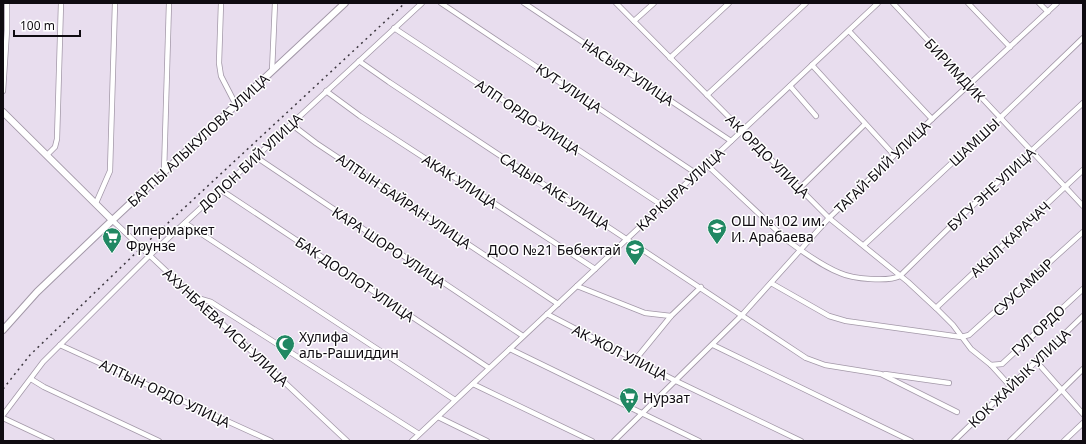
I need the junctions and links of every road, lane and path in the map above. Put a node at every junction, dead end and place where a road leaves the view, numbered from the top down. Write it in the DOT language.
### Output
graph roads {
  1 [pos="7,3"];
  2 [pos="61,3"];
  3 [pos="115,3"];
  4 [pos="169,3"];
  5 [pos="221,3"];
  6 [pos="276,3"];
  7 [pos="345,3"];
  8 [pos="422,3"];
  9 [pos="441,3"];
  10 [pos="524,3"];
  11 [pos="616,3"];
  12 [pos="654,3"];
  13 [pos="729,3"];
  14 [pos="806,3"];
  15 [pos="878,3"];
  16 [pos="893,3"];
  17 [pos="968,3"];
  18 [pos="1039,3"];
  19 [pos="1057,3"];
  20 [pos="1048,12"];
  21 [pos="634,21"];
  22 [pos="394,28"];
  23 [pos="849,31"];
  24 [pos="1083,38"];
  25 [pos="1010,47"];
  26 [pos="670,58"];
  27 [pos="359,61"];
  28 [pos="812,65"];
  29 [pos="272,71"];
  30 [pos="969,85"];
  31 [pos="790,86"];
  32 [pos="3,91"];
  33 [pos="326,91"];
  34 [pos="707,95"];
  35 [pos="1083,103"];
  36 [pos="236,104"];
  37 [pos="3,112"];
  38 [pos="816,116"];
  39 [pos="1000,118"];
  40 [pos="932,119"];
  41 [pos="291,124"];
  42 [pos="866,124"];
  43 [pos="742,131"];
  44 [pos="731,142"];
  45 [pos="1031,151"];
  46 [pos="47,155"];
  47 [pos="894,155"];
  48 [pos="256,157"];
  49 [pos="706,164"];
  50 [pos="1083,170"];
  51 [pos="164,172"];
  52 [pos="697,174"];
  53 [pos="1065,187"];
  54 [pos="800,188"];
  55 [pos="221,190"];
  56 [pos="96,203"];
  57 [pos="663,206"];
  58 [pos="1083,206"];
  59 [pos="829,218"];
  60 [pos="112,220"];
  61 [pos="185,223"];
  62 [pos="1083,232"];
  63 [pos="627,238"];
  64 [pos="864,245"];
  65 [pos="800,250"];
  66 [pos="149,256"];
  67 [pos="595,269"];
  68 [pos="900,276"];
  69 [pos="771,283"];
  70 [pos="577,286"];
  71 [pos="701,287"];
  72 [pos="1083,289"];
  73 [pos="193,297"];
  74 [pos="558,304"];
  75 [pos="936,308"];
  76 [pos="547,314"];
  77 [pos="742,315"];
  78 [pos="671,316"];
  79 [pos="1083,316"];
  80 [pos="3,330"];
  81 [pos="523,336"];
  82 [pos="960,337"];
  83 [pos="60,345"];
  84 [pos="713,345"];
  85 [pos="510,349"];
  86 [pos="635,360"];
  87 [pos="1036,361"];
  88 [pos="991,365"];
  89 [pos="489,368"];
  90 [pos="1083,369"];
  91 [pos="881,374"];
  92 [pos="31,379"];
  93 [pos="676,382"];
  94 [pos="949,383"];
  95 [pos="473,384"];
  96 [pos="1010,386"];
  97 [pos="1062,390"];
  98 [pos="455,400"];
  99 [pos="957,412"];
  100 [pos="643,414"];
  101 [pos="1083,414"];
  102 [pos="3,415"];
  103 [pos="438,417"];
  104 [pos="3,418"];
  105 [pos="1083,423"];
  106 [pos="419,434"];
  107 [pos="52,441"];
  108 [pos="160,441"];
  109 [pos="271,441"];
  110 [pos="347,441"];
  111 [pos="412,441"];
  112 [pos="487,441"];
  113 [pos="592,441"];
  114 [pos="614,441"];
  115 [pos="699,441"];
  116 [pos="801,441"];
  117 [pos="911,441"];
  118 [pos="954,441"];
  119 [pos="1010,441"];
  120 [pos="1064,441"];
  1 -- 32 [label="street"];
  2 -- 46 [label="street"];
  3 -- 56 [label="street"];
  4 -- 51 [label="street"];
  5 -- 36 [label="street"];
  6 -- 29 [label="street"];
  7 -- 29 [label="main road, БАРПЫ АЛЫКУЛОВА УЛИЦА"];
  8 -- 22 [label="street, ДОЛОН БИЙ УЛИЦА"];
  9 -- 52 [label="street, КУТ УЛИЦА"];
  10 -- 44 [label="street, НАСЫЯТ УЛИЦА"];
  11 -- 21 [label="street, АК ОРДО УЛИЦА"];
  12 -- 21 [label="street"];
  13 -- 26 [label="street"];
  14 -- 34 [label="street"];
  15 -- 23 [label="street, КАРКЫРА УЛИЦА"];
  16 -- 30 [label="street, БИРИМДИК"];
  17 -- 25 [label="street"];
  18 -- 20 [label="street"];
  19 -- 20 [label="street, ТАГАЙ-БИЙ УЛИЦА"];
  20 -- 25 [label="street, ТАГАЙ-БИЙ УЛИЦА"];
  21 -- 26 [label="street, АК ОРДО УЛИЦА"];
  22 -- 27 [label="street, ДОЛОН БИЙ УЛИЦА"];
  22 -- 57 [label="street, АЛП ОРДО УЛИЦА"];
  23 -- 28 [label="street, КАРКЫРА УЛИЦА"];
  23 -- 40 [label="street"];
  24 -- 39 [label="street, ШАМШЫ"];
  25 -- 30 [label="street, ТАГАЙ-БИЙ УЛИЦА"];
  26 -- 34 [label="street, АК ОРДО УЛИЦА"];
  27 -- 33 [label="street, ДОЛОН БИЙ УЛИЦА"];
  27 -- 63 [label="street, САДЫР АКЕ УЛИЦА"];
  28 -- 31 [label="street, КАРКЫРА УЛИЦА"];
  28 -- 42 [label="street"];
  29 -- 36 [label="main road, БАРПЫ АЛЫКУЛОВА УЛИЦА"];
  30 -- 39 [label="street, БИРИМДИК"];
  30 -- 40 [label="street, ТАГАЙ-БИЙ УЛИЦА"];
  31 -- 38 [label="street"];
  31 -- 43 [label="street, КАРКЫРА УЛИЦА"];
  33 -- 41 [label="street, ДОЛОН БИЙ УЛИЦА"];
  33 -- 67 [label="street, АКАК УЛИЦА"];
  34 -- 43 [label="street, АК ОРДО УЛИЦА"];
  35 -- 45 [label="street, БУГУ ЭНЕ УЛИЦА"];
  36 -- 51 [label="main road, БАРПЫ АЛЫКУЛОВА УЛИЦА"];
  37 -- 46 [label="main road, АХУНБАЕВА ИСЫ УЛИЦА"];
  39 -- 45 [label="street, БИРИМДИК"];
  39 -- 64 [label="street, ШАМШЫ"];
  40 -- 47 [label="street, ТАГАЙ-БИЙ УЛИЦА"];
  41 -- 48 [label="street, ДОЛОН БИЙ УЛИЦА"];
  41 -- 74 [label="street, АЛТЫН БАЙРАН УЛИЦА"];
  42 -- 47 [label="street"];
  42 -- 54 [label="street"];
  43 -- 44 [label="street, КАРКЫРА УЛИЦА"];
  43 -- 54 [label="street, АК ОРДО УЛИЦА"];
  44 -- 49 [label="street, КАРКЫРА УЛИЦА"];
  45 -- 53 [label="street, БИРИМДИК"];
  45 -- 68 [label="street, БУГУ ЭНЕ УЛИЦА"];
  46 -- 56 [label="main road, АХУНБАЕВА ИСЫ УЛИЦА"];
  47 -- 59 [label="street, ТАГАЙ-БИЙ УЛИЦА"];
  48 -- 55 [label="street, ДОЛОН БИЙ УЛИЦА"];
  48 -- 81 [label="street, КАРА ШОРО УЛИЦА"];
  49 -- 52 [label="street, КАРКЫРА УЛИЦА"];
  49 -- 65 [label="street"];
  50 -- 53 [label="street, АКЫЛ КАРАЧАЧ"];
  51 -- 60 [label="main road, БАРПЫ АЛЫКУЛОВА УЛИЦА"];
  52 -- 57 [label="street, КАРКЫРА УЛИЦА"];
  53 -- 58 [label="street, БИРИМДИК"];
  53 -- 75 [label="street, АКЫЛ КАРАЧАЧ"];
  54 -- 59 [label="street, АК ОРДО УЛИЦА"];
  55 -- 61 [label="street, ДОЛОН БИЙ УЛИЦА"];
  55 -- 89 [label="street, БАК ДООЛОТ УЛИЦА"];
  56 -- 60 [label="main road, АХУНБАЕВА ИСЫ УЛИЦА"];
  57 -- 63 [label="street, КАРКЫРА УЛИЦА"];
  59 -- 64 [label="street, АК ОРДО УЛИЦА"];
  59 -- 65 [label="street, ТАГАЙ-БИЙ УЛИЦА"];
  60 -- 66 [label="street, АХУНБАЕВА ИСЫ УЛИЦА"];
  60 -- 80 [label="main road, БАРПЫ АЛЫКУЛОВА УЛИЦА"];
  61 -- 66 [label="street, ДОЛОН БИЙ УЛИЦА"];
  61 -- 98 [label="street"];
  62 -- 82 [label="street, СУУСАМЫР"];
  63 -- 67 [label="street, КАРКЫРА УЛИЦА"];
  63 -- 71 [label="street, САДЫР АКЕ УЛИЦА"];
  64 -- 68 [label="street, АК ОРДО УЛИЦА"];
  65 -- 68 [label="street"];
  65 -- 69 [label="street, ТАГАЙ-БИЙ УЛИЦА"];
  66 -- 73 [label="street, АХУНБАЕВА ИСЫ УЛИЦА"];
  66 -- 83 [label="street, ДОЛОН БИЙ УЛИЦА"];
  67 -- 70 [label="street, КАРКЫРА УЛИЦА"];
  68 -- 75 [label="street, АК ОРДО УЛИЦА"];
  69 -- 77 [label="street, ТАГАЙ-БИЙ УЛИЦА"];
  69 -- 82 [label="street"];
  70 -- 74 [label="street, КАРКЫРА УЛИЦА"];
  70 -- 78 [label="street"];
  71 -- 77 [label="street, САДЫР АКЕ УЛИЦА"];
  71 -- 78 [label="street"];
  72 -- 88 [label="street, ГУЛ ОРДО"];
  73 -- 106 [label="street"];
  73 -- 110 [label="street, АХУНБАЕВА ИСЫ УЛИЦА"];
  74 -- 76 [label="street, КАРКЫРА УЛИЦА"];
  75 -- 82 [label="street, АК ОРДО УЛИЦА"];
  76 -- 81 [label="street, КАРКЫРА УЛИЦА"];
  76 -- 86 [label="street, АК ЖОЛ УЛИЦА"];
  77 -- 84 [label="street, ТАГАЙ-БИЙ УЛИЦА"];
  77 -- 91 [label="street, САДЫР АКЕ УЛИЦА"];
  78 -- 86 [label="street"];
  79 -- 87 [label="street, КОК ЖАЙЫК УЛИЦА"];
  81 -- 85 [label="street, КАРКЫРА УЛИЦА"];
  82 -- 88 [label="street, АК ОРДО УЛИЦА"];
  83 -- 92 [label="street, ДОЛОН БИЙ УЛИЦА"];
  83 -- 109 [label="street, АЛТЫН ОРДО УЛИЦА"];
  84 -- 93 [label="street, ТАГАЙ-БИЙ УЛИЦА"];
  84 -- 117 [label="street"];
  85 -- 89 [label="street, КАРКЫРА УЛИЦА"];
  85 -- 100 [label="street"];
  86 -- 93 [label="street, АК ЖОЛ УЛИЦА"];
  87 -- 96 [label="street, КОК ЖАЙЫК УЛИЦА"];
  87 -- 97 [label="street"];
  88 -- 96 [label="street, АК ОРДО УЛИЦА"];
  89 -- 95 [label="street, КАРКЫРА УЛИЦА"];
  90 -- 97 [label="street"];
  91 -- 94 [label="street, САДЫР АКЕ УЛИЦА"];
  91 -- 99 [label="street, САДЫР АКЕ УЛИЦА"];
  92 -- 102 [label="street, ДОЛОН БИЙ УЛИЦА"];
  92 -- 108 [label="street"];
  93 -- 100 [label="street, ТАГАЙ-БИЙ УЛИЦА"];
  93 -- 116 [label="street, АК ЖОЛ УЛИЦА"];
  95 -- 98 [label="street, КАРКЫРА УЛИЦА"];
  95 -- 113 [label="street"];
  96 -- 118 [label="street, КОК ЖАЙЫК УЛИЦА"];
  97 -- 101 [label="street"];
  97 -- 119 [label="street"];
  98 -- 103 [label="street, КАРКЫРА УЛИЦА"];
  100 -- 114 [label="street, ТАГАЙ-БИЙ УЛИЦА"];
  100 -- 115 [label="street"];
  103 -- 106 [label="street, КАРКЫРА УЛИЦА"];
  103 -- 112 [label="street"];
  104 -- 107 [label="street"];
  105 -- 120 [label="street"];
  106 -- 111 [label="street, КАРКЫРА УЛИЦА"];
}
